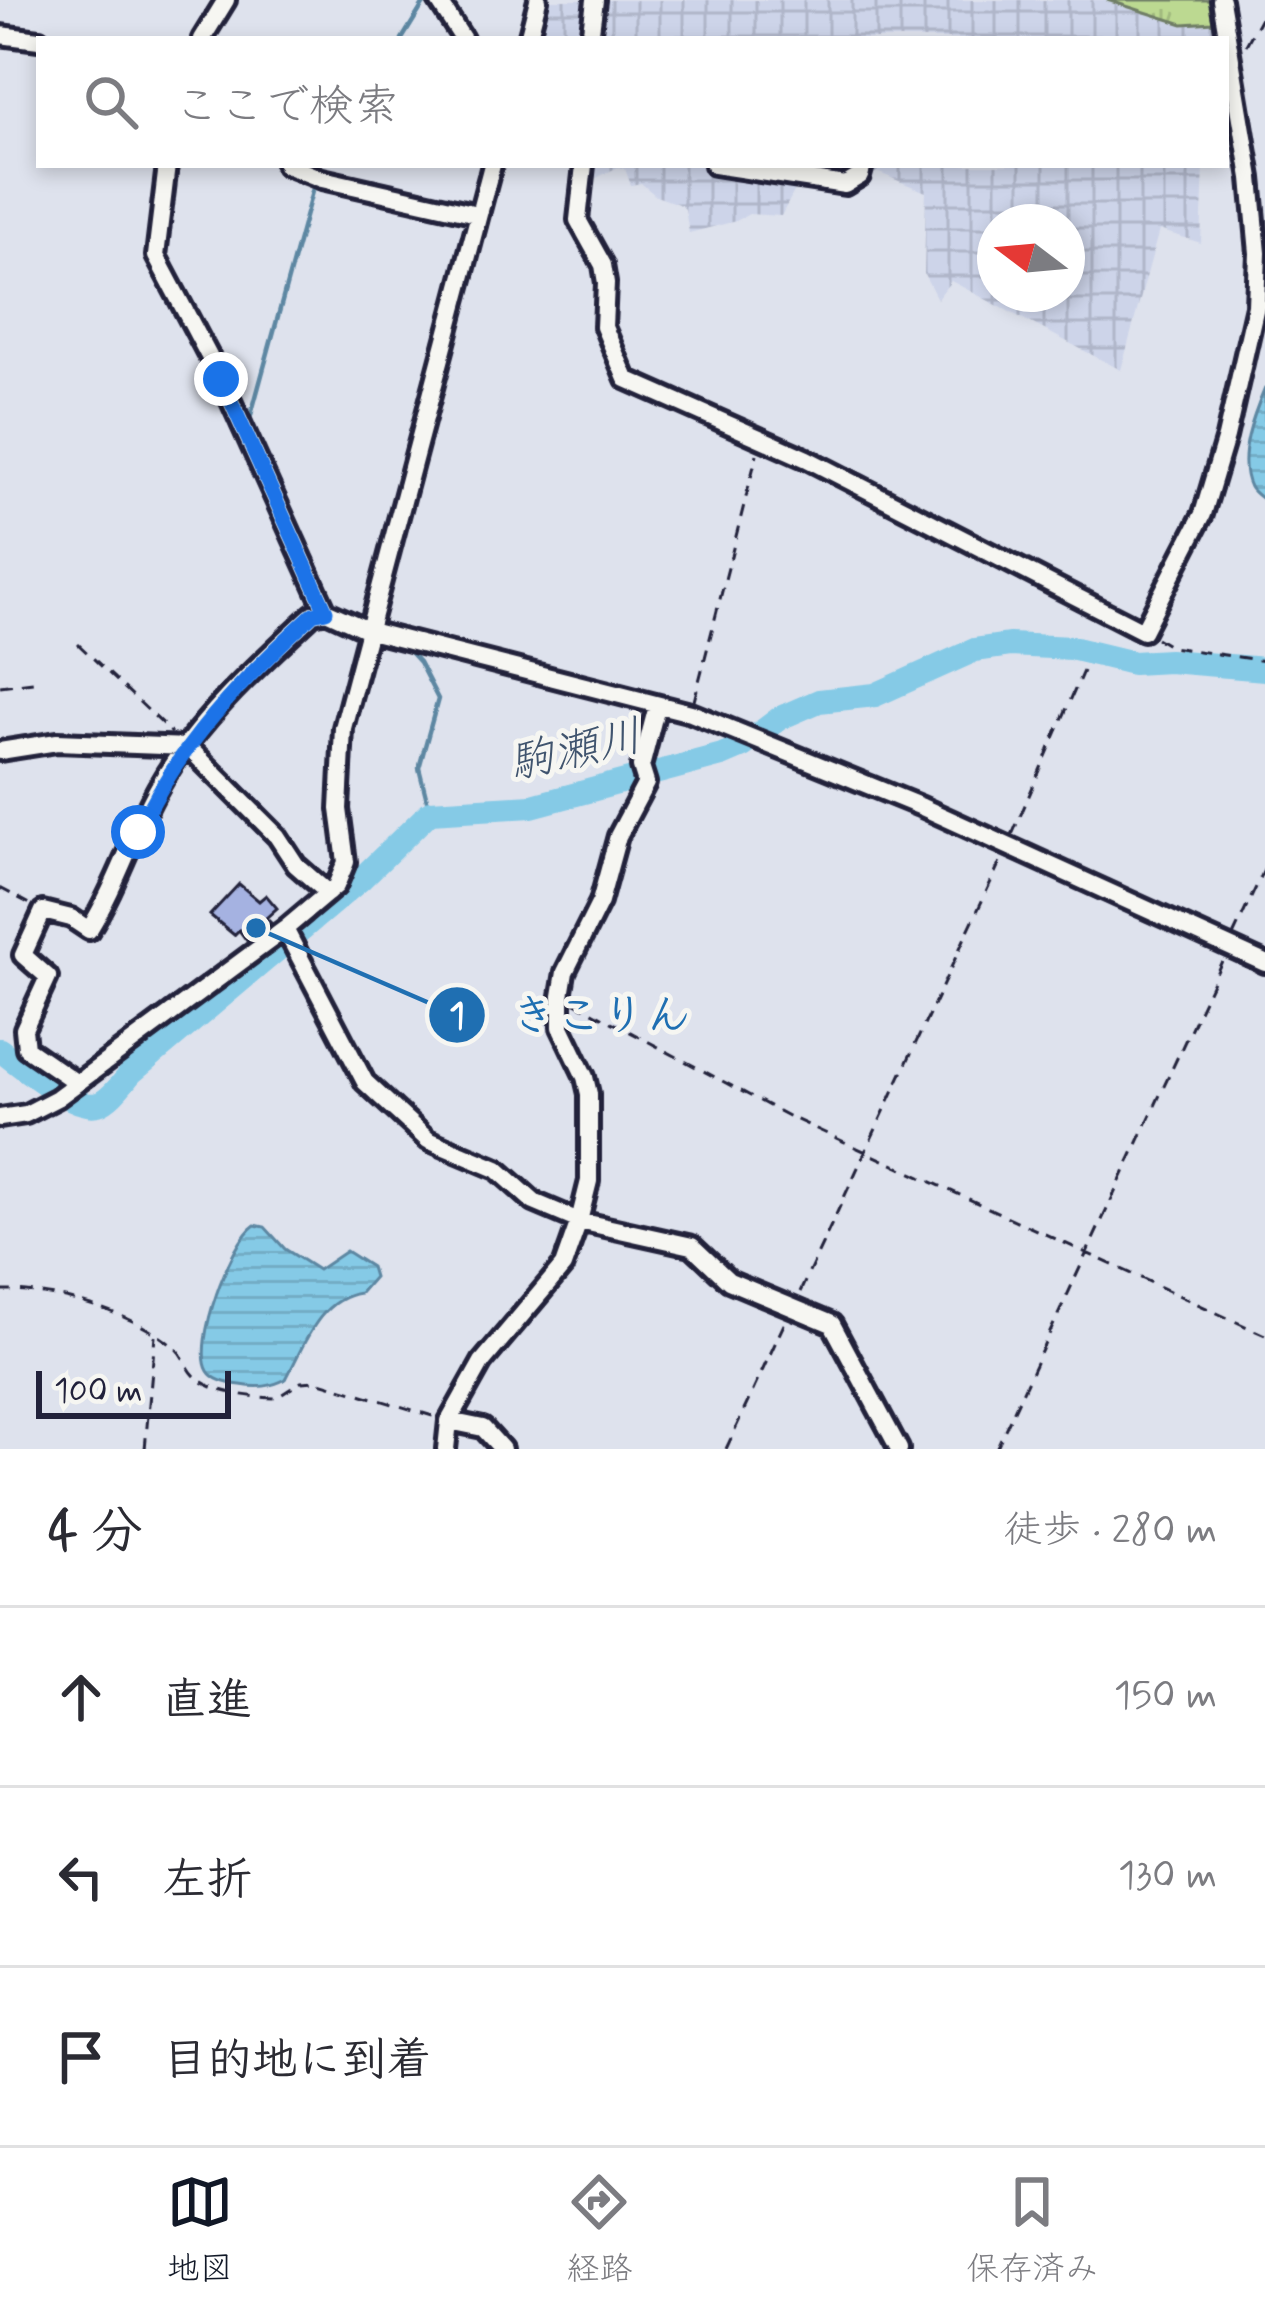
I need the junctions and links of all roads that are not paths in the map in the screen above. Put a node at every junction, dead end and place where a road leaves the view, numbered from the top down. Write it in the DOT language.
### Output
graph roads {
  1 [pos="226,0"];
  2 [pos="438,0"];
  3 [pos="538,0"];
  4 [pos="595,0"];
  5 [pos="1221,0"];
  6 [pos="0,35"];
  7 [pos="204,36"];
  8 [pos="461,36"];
  9 [pos="529,36"];
  10 [pos="590,36"];
  11 [pos="1229,36"];
  12 [pos="1229,37"];
  13 [pos="36,40"];
  14 [pos="167,168"];
  15 [pos="294,168"];
  16 [pos="491,168"];
  17 [pos="584,168"];
  18 [pos="734,168"];
  19 [pos="862,168"];
  20 [pos="477,214"];
  21 [pos="326,611"];
  22 [pos="370,631"];
  23 [pos="657,706"];
  24 [pos="188,747"];
  25 [pos="0,751"];
  26 [pos="328,893"];
  27 [pos="286,929"];
  28 [pos="1265,962"];
  29 [pos="68,1089"];
  30 [pos="0,1118"];
  31 [pos="579,1221"];
  32 [pos="449,1421"];
  33 [pos="446,1449"];
  34 [pos="502,1449"];
  35 [pos="899,1449"];
  1 -- 7 [label="street"];
  2 -- 8 [label="street"];
  3 -- 9 [label="street"];
  4 -- 10 [label="street"];
  5 -- 11 [label="street"];
  6 -- 13 [label="street"];
  12 -- 17 [label="street"];
  14 -- 21 [label="street"];
  15 -- 20 [label="street"];
  16 -- 20 [label="street"];
  18 -- 19 [label="street"];
  20 -- 22 [label="street"];
  21 -- 22 [label="street"];
  21 -- 24 [label="street"];
  22 -- 23 [label="street"];
  22 -- 26 [label="street"];
  23 -- 28 [label="street"];
  23 -- 31 [label="street"];
  24 -- 25 [label="street"];
  24 -- 26 [label="street"];
  24 -- 29 [label="street"];
  26 -- 27 [label="street"];
  27 -- 29 [label="street"];
  27 -- 31 [label="street"];
  29 -- 30 [label="street"];
  31 -- 32 [label="street"];
  31 -- 35 [label="street"];
  32 -- 33 [label="street"];
  32 -- 34 [label="street"];
}
